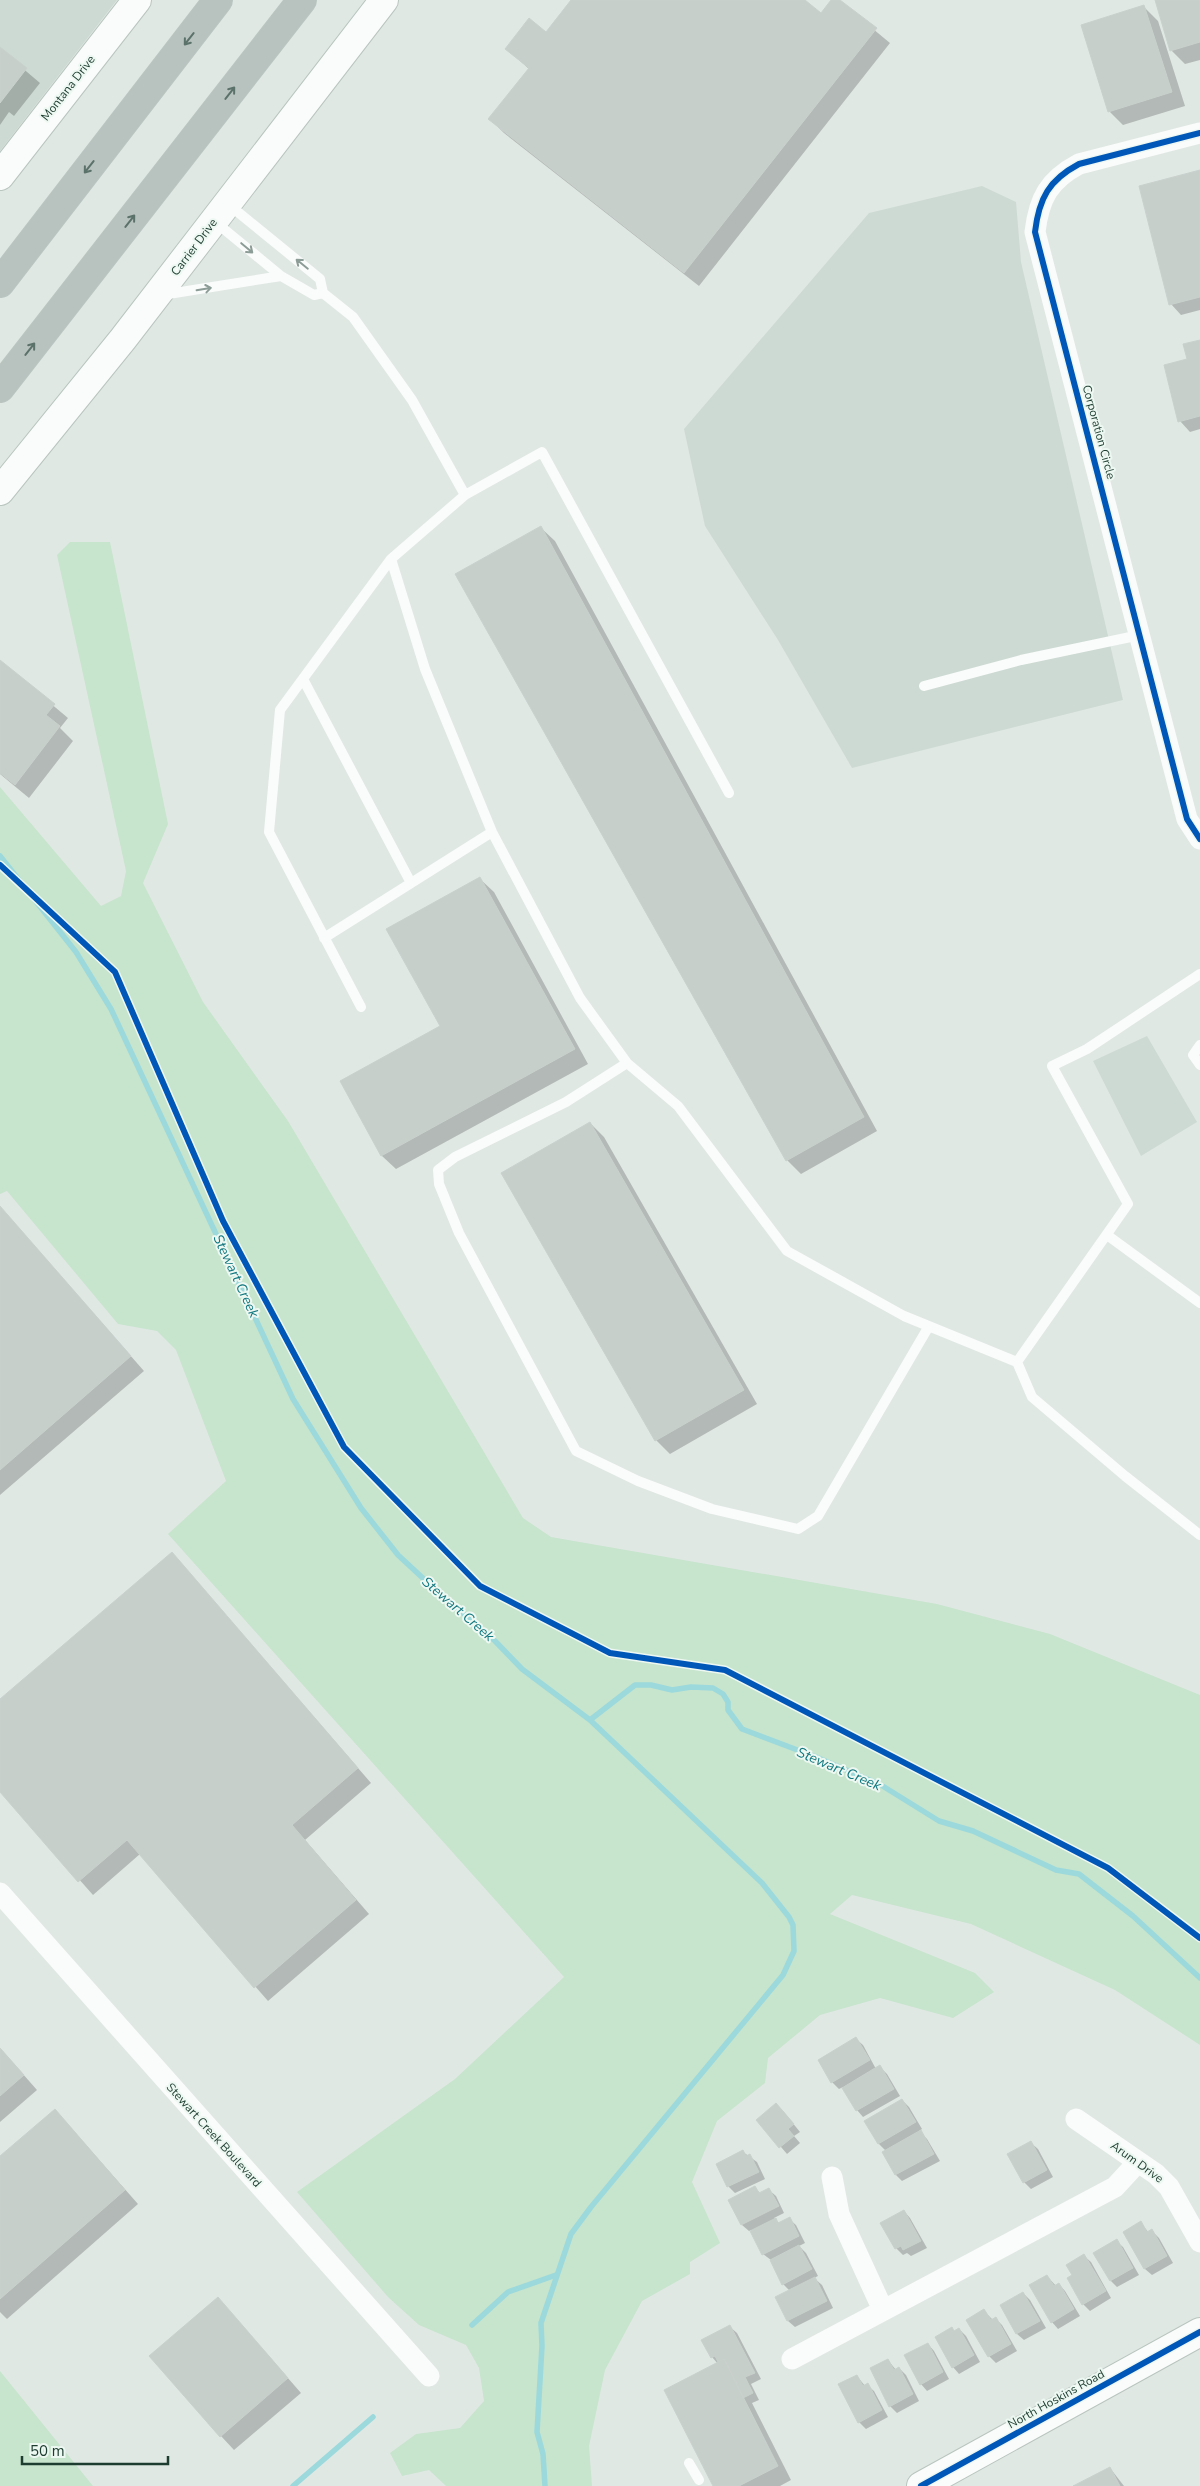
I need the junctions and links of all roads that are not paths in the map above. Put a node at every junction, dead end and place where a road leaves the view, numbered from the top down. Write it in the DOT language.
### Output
graph roads {
  1 [pos="137,0"];
  2 [pos="218,0"];
  3 [pos="302,0"];
  4 [pos="384,0"];
  5 [pos="1200,133"];
  6 [pos="0,176"];
  7 [pos="220,212"];
  8 [pos="281,276"];
  9 [pos="0,283"];
  10 [pos="323,293"];
  11 [pos="156,296"];
  12 [pos="0,388"];
  13 [pos="0,490"];
  14 [pos="465,495"];
  15 [pos="392,559"];
  16 [pos="1141,635"];
  17 [pos="303,679"];
  18 [pos="924,686"];
  19 [pos="729,793"];
  20 [pos="492,832"];
  21 [pos="1200,838"];
  22 [pos="411,883"];
  23 [pos="324,938"];
  24 [pos="1200,974"];
  25 [pos="361,1007"];
  26 [pos="1200,1045"];
  27 [pos="627,1063"];
  28 [pos="1200,1066"];
  29 [pos="1106,1235"];
  30 [pos="1200,1303"];
  31 [pos="928,1326"];
  32 [pos="1017,1362"];
  33 [pos="1200,1535"];
  34 [pos="0,1894"];
  35 [pos="1076,2119"];
  36 [pos="1138,2162"];
  37 [pos="832,2177"];
  38 [pos="1200,2242"];
  39 [pos="883,2310"];
  40 [pos="1200,2332"];
  41 [pos="792,2359"];
  42 [pos="429,2376"];
  43 [pos="689,2463"];
  44 [pos="699,2480"];
  45 [pos="921,2486"];
  1 -- 6 [label="street, Montana Drive"];
  2 -- 9 [label="highway, one-way"];
  12 -- 3 [label="highway, one-way"];
  4 -- 7 [label="street, Carrier Drive"];
  5 -- 16 [label="street, Corporation Circle"];
  7 -- 8 [label="lane, one-way"];
  10 -- 7 [label="lane, one-way"];
  7 -- 11 [label="street, Carrier Drive"];
  8 -- 10 [label="lane"];
  11 -- 8 [label="lane, one-way"];
  10 -- 14 [label="lane"];
  11 -- 13 [label="street, Carrier Drive"];
  14 -- 15 [label="lane"];
  14 -- 19 [label="lane"];
  15 -- 17 [label="lane"];
  15 -- 20 [label="lane"];
  16 -- 18 [label="lane"];
  16 -- 21 [label="street, Corporation Circle"];
  17 -- 22 [label="lane"];
  17 -- 23 [label="lane"];
  20 -- 22 [label="lane"];
  20 -- 27 [label="lane"];
  22 -- 23 [label="lane"];
  23 -- 25 [label="lane"];
  24 -- 29 [label="lane"];
  26 -- 28 [label="lane"];
  27 -- 31 [label="lane"];
  27 -- 31 [label="lane"];
  29 -- 30 [label="lane"];
  29 -- 32 [label="lane"];
  31 -- 32 [label="lane"];
  32 -- 33 [label="lane"];
  34 -- 42 [label="street, Stewart Creek Boulevard"];
  35 -- 36 [label="street, Arum Drive"];
  36 -- 38 [label="street, Arum Drive"];
  36 -- 39 [label="street"];
  37 -- 39 [label="street"];
  39 -- 41 [label="street"];
  40 -- 45 [label="street, North Hoskins Road"];
  43 -- 44 [label="lane"];
}
